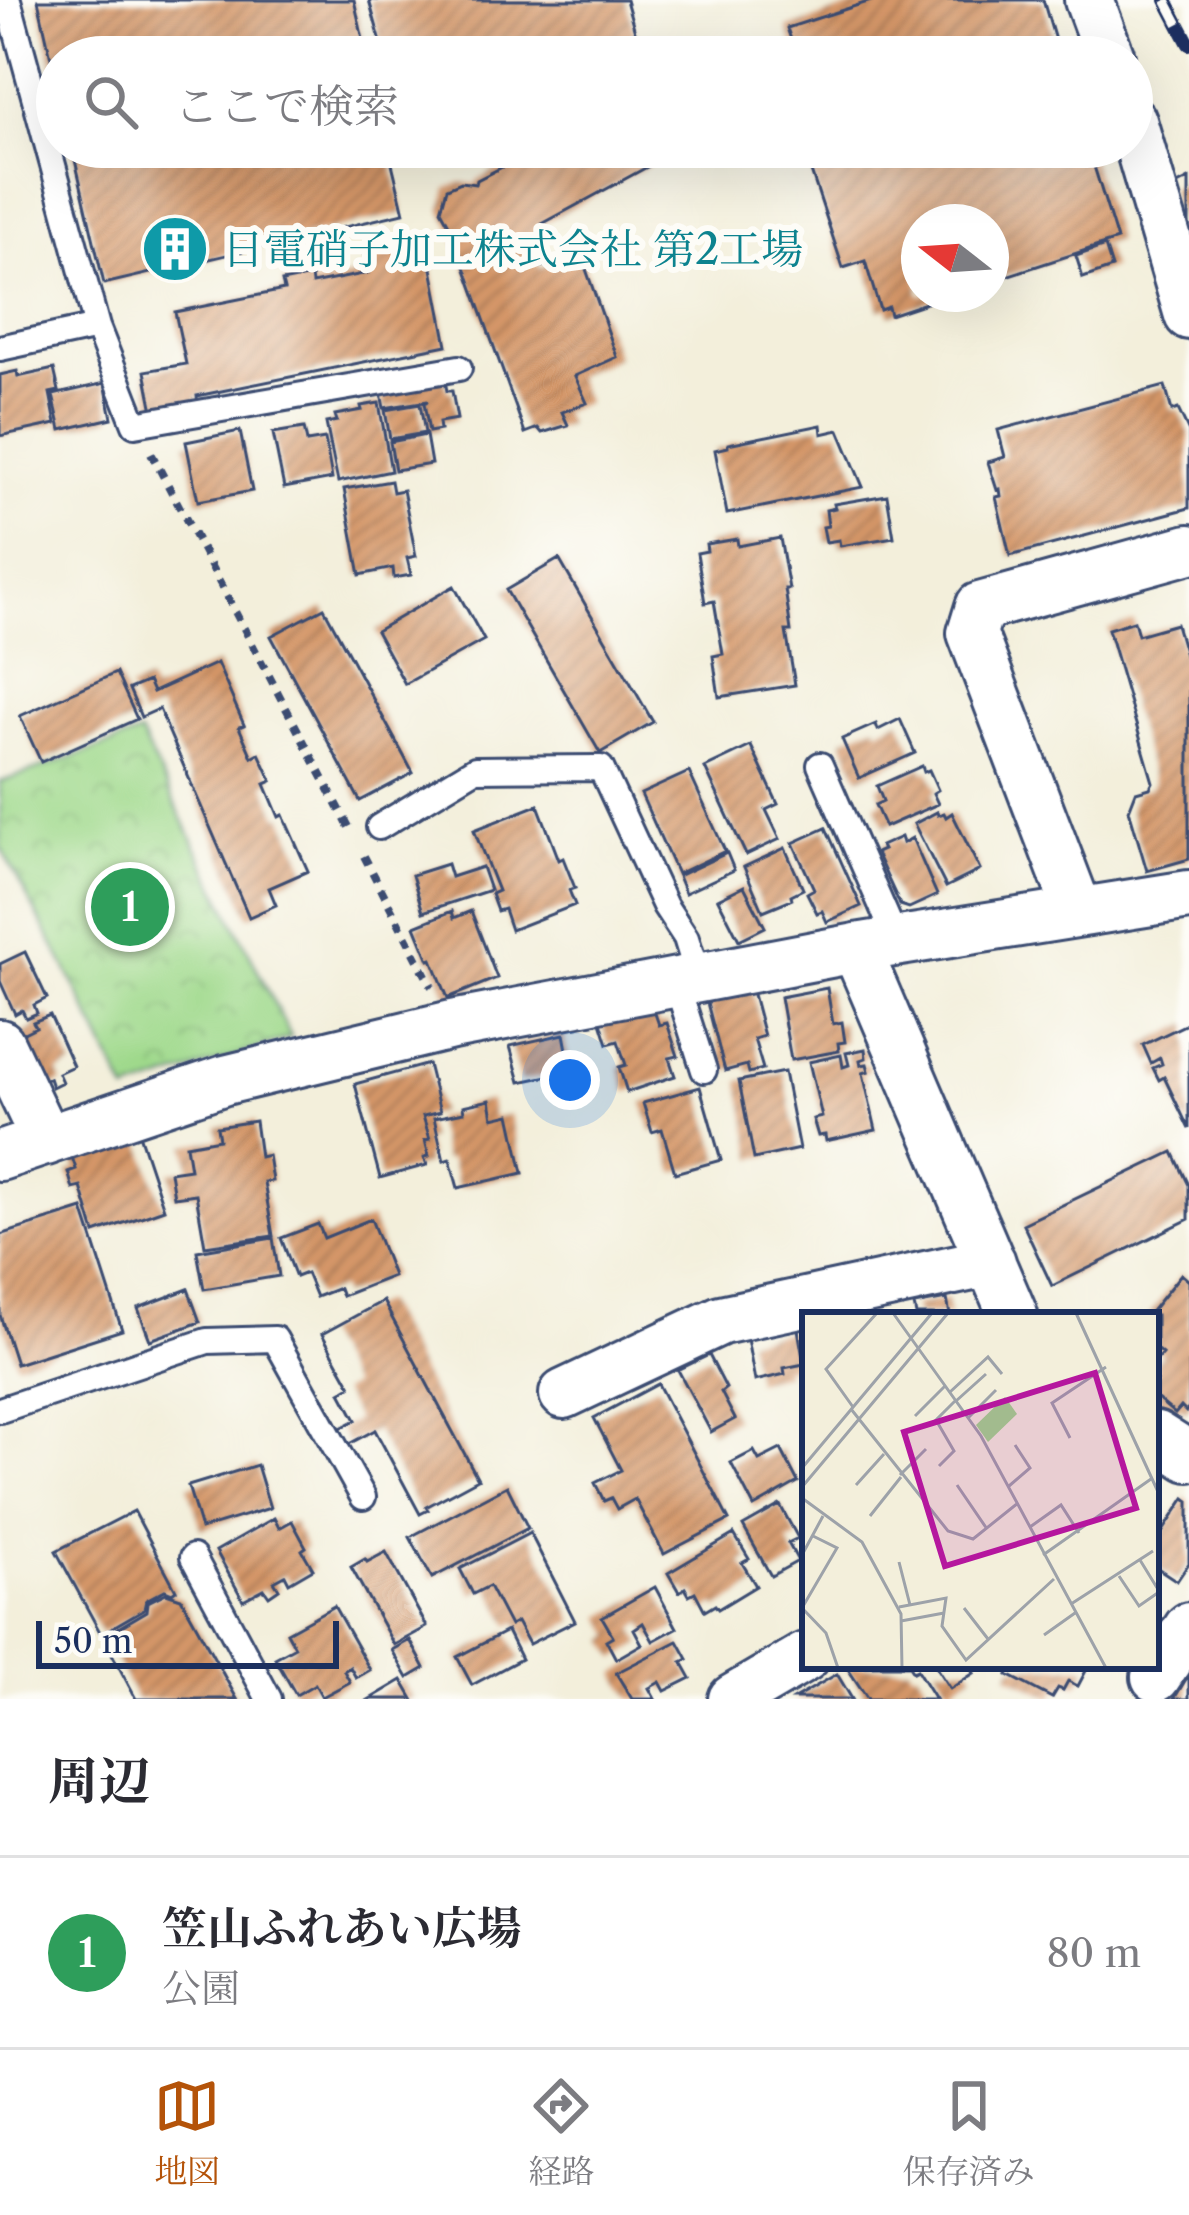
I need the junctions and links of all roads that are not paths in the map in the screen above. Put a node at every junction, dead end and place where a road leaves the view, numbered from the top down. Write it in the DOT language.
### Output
graph roads {
  1 [pos="8,0"];
  2 [pos="1088,0"];
  3 [pos="1102,36"];
  4 [pos="36,103"];
  5 [pos="54,168"];
  6 [pos="1146,168"];
  7 [pos="1189,315"];
  8 [pos="97,327"];
  9 [pos="0,348"];
  10 [pos="459,368"];
  11 [pos="1189,549"];
  12 [pos="820,765"];
  13 [pos="379,827"];
  14 [pos="1189,895"];
  15 [pos="1078,911"];
  16 [pos="877,945"];
  17 [pos="687,980"];
  18 [pos="0,1044"];
  19 [pos="704,1070"];
  20 [pos="46,1141"];
  21 [pos="0,1156"];
  22 [pos="991,1262"];
  23 [pos="1011,1312"];
  24 [pos="564,1394"];
  25 [pos="0,1410"];
  26 [pos="1159,1438"];
  27 [pos="1189,1457"];
  28 [pos="363,1497"];
  29 [pos="193,1557"];
  30 [pos="1189,1627"];
  31 [pos="802,1659"];
  32 [pos="1156,1677"];
  33 [pos="269,1699"];
  34 [pos="733,1699"];
  1 -- 4 [label="lane"];
  2 -- 3 [label="street"];
  5 -- 8 [label="lane"];
  6 -- 7 [label="street"];
  8 -- 9 [label="lane"];
  8 -- 10 [label="lane"];
  11 -- 15 [label="street"];
  12 -- 16 [label="lane"];
  13 -- 17 [label="lane"];
  14 -- 15 [label="street"];
  15 -- 16 [label="street"];
  16 -- 17 [label="street"];
  16 -- 22 [label="street"];
  17 -- 19 [label="lane"];
  17 -- 20 [label="street"];
  18 -- 20 [label="street"];
  20 -- 21 [label="street"];
  22 -- 23 [label="street"];
  22 -- 24 [label="street"];
  25 -- 28 [label="lane"];
  26 -- 27 [label="street"];
  29 -- 33 [label="lane"];
  30 -- 32 [label="street"];
  31 -- 34 [label="street"];
}
